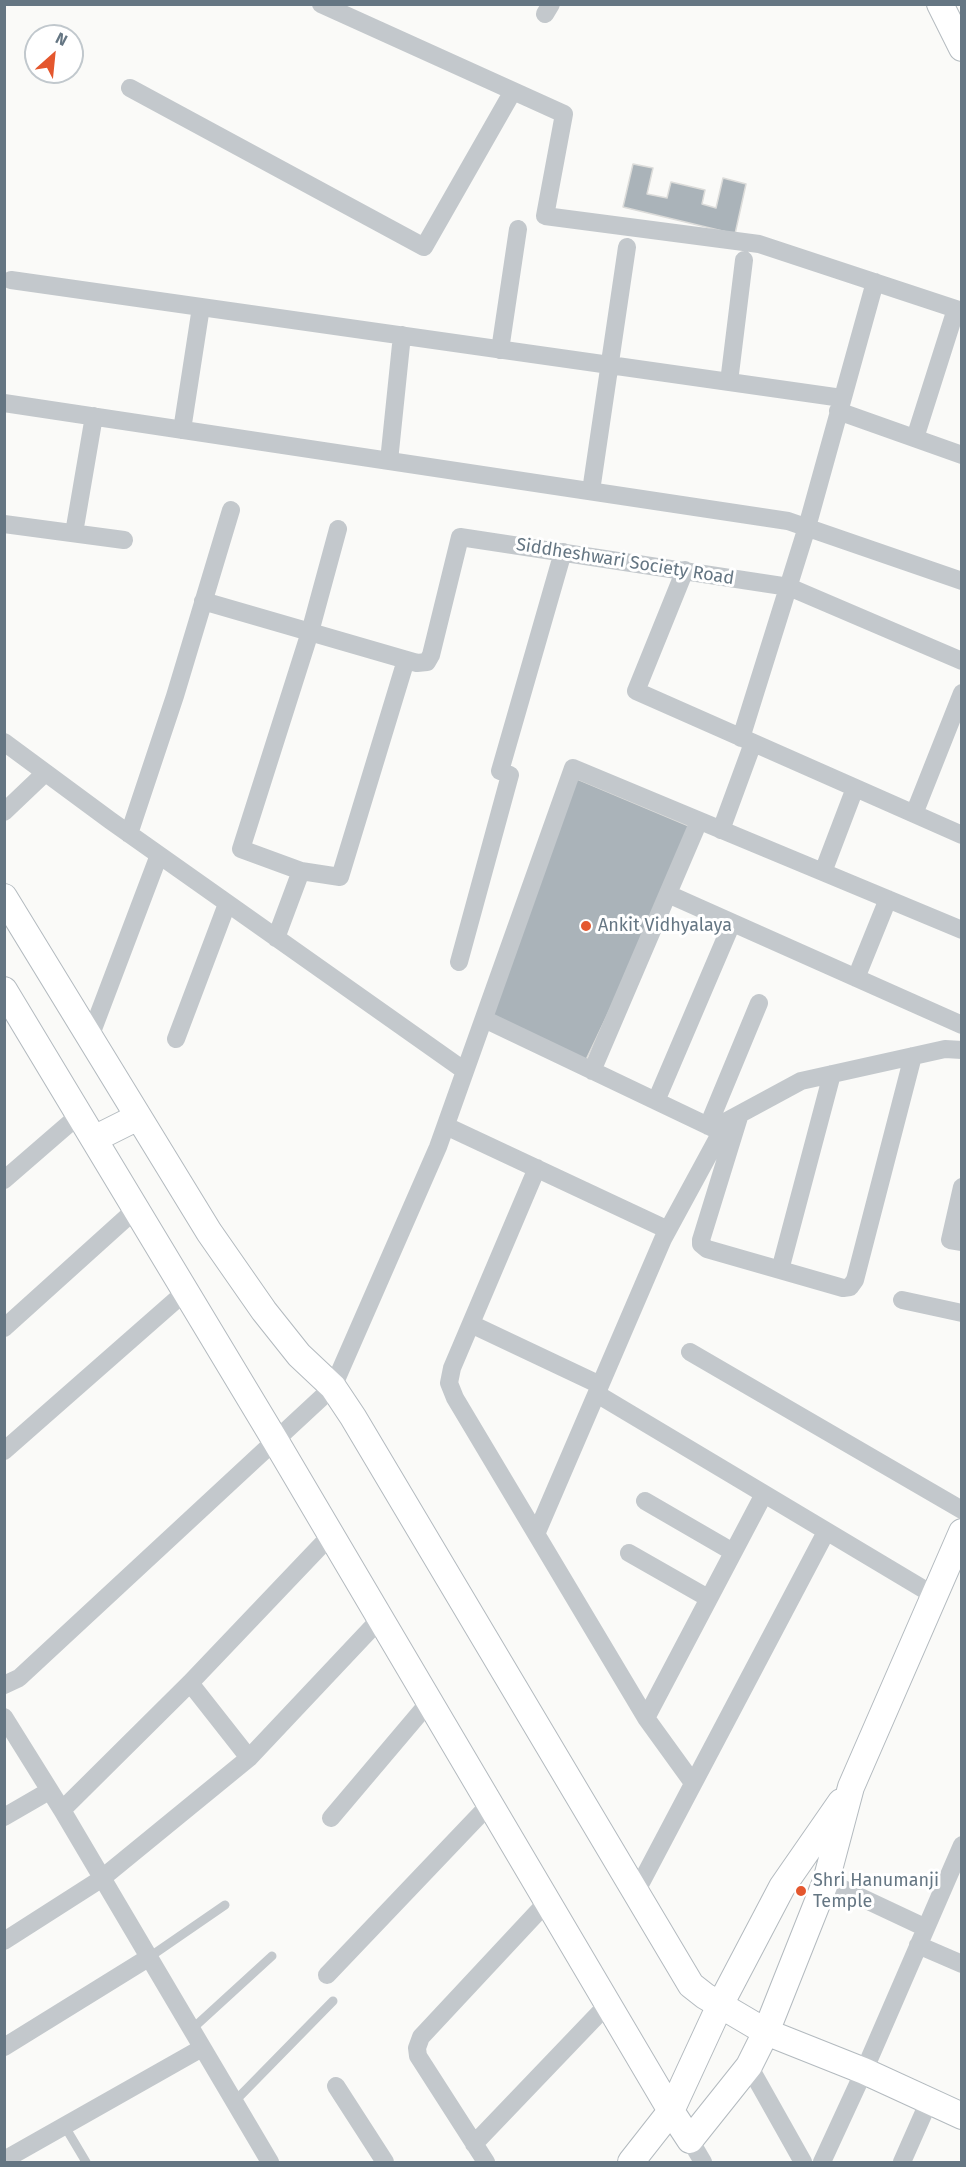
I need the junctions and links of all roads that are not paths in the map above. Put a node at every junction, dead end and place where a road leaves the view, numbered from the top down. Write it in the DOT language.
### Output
graph roads {
  1 [pos="321,4"];
  2 [pos="940,4"];
  3 [pos="962,48"];
  4 [pos="130,88"];
  5 [pos="513,91"];
  6 [pos="518,229"];
  7 [pos="627,247"];
  8 [pos="744,260"];
  9 [pos="11,280"];
  10 [pos="875,282"];
  11 [pos="201,307"];
  12 [pos="959,310"];
  13 [pos="402,336"];
  14 [pos="500,350"];
  15 [pos="610,365"];
  16 [pos="729,382"];
  17 [pos="4,403"];
  18 [pos="840,404"];
  19 [pos="94,416"];
  20 [pos="182,430"];
  21 [pos="915,438"];
  22 [pos="962,455"];
  23 [pos="389,461"];
  24 [pos="591,491"];
  25 [pos="231,510"];
  26 [pos="4,524"];
  27 [pos="807,527"];
  28 [pos="338,529"];
  29 [pos="74,533"];
  30 [pos="124,540"];
  31 [pos="563,552"];
  32 [pos="685,570"];
  33 [pos="962,581"];
  34 [pos="789,586"];
  35 [pos="203,601"];
  36 [pos="310,632"];
  37 [pos="406,660"];
  38 [pos="962,661"];
  39 [pos="962,693"];
  40 [pos="747,740"];
  41 [pos="4,742"];
  42 [pos="45,773"];
  43 [pos="855,788"];
  44 [pos="4,812"];
  45 [pos="914,814"];
  46 [pos="699,821"];
  47 [pos="721,830"];
  48 [pos="129,834"];
  49 [pos="962,835"];
  50 [pos="159,855"];
  51 [pos="301,871"];
  52 [pos="823,872"];
  53 [pos="668,894"];
  54 [pos="4,897"];
  55 [pos="888,900"];
  56 [pos="227,904"];
  57 [pos="732,923"];
  58 [pos="962,930"];
  59 [pos="276,938"];
  60 [pos="459,962"];
  61 [pos="856,978"];
  62 [pos="5,991"];
  63 [pos="759,1003"];
  64 [pos="484,1019"];
  65 [pos="962,1025"];
  66 [pos="90,1037"];
  67 [pos="176,1039"];
  68 [pos="962,1050"];
  69 [pos="913,1056"];
  70 [pos="465,1071"];
  71 [pos="592,1071"];
  72 [pos="832,1074"];
  73 [pos="656,1101"];
  74 [pos="79,1114"];
  75 [pos="740,1114"];
  76 [pos="138,1117"];
  77 [pos="446,1126"];
  78 [pos="715,1129"];
  79 [pos="94,1139"];
  80 [pos="537,1168"];
  81 [pos="4,1180"];
  82 [pos="962,1187"];
  83 [pos="136,1209"];
  84 [pos="668,1230"];
  85 [pos="962,1242"];
  86 [pos="780,1270"];
  87 [pos="185,1292"];
  88 [pos="902,1300"];
  89 [pos="962,1313"];
  90 [pos="471,1324"];
  91 [pos="4,1328"];
  92 [pos="690,1352"];
  93 [pos="333,1387"];
  94 [pos="598,1389"];
  95 [pos="275,1440"];
  96 [pos="4,1451"];
  97 [pos="764,1494"];
  98 [pos="645,1501"];
  99 [pos="962,1510"];
  100 [pos="537,1532"];
  101 [pos="826,1532"];
  102 [pos="962,1533"];
  103 [pos="331,1535"];
  104 [pos="733,1552"];
  105 [pos="629,1553"];
  106 [pos="934,1596"];
  107 [pos="708,1598"];
  108 [pos="381,1618"];
  109 [pos="190,1683"];
  110 [pos="4,1685"];
  111 [pos="430,1701"];
  112 [pos="4,1717"];
  113 [pos="645,1718"];
  114 [pos="249,1758"];
  115 [pos="693,1783"];
  116 [pos="851,1786"];
  117 [pos="49,1791"];
  118 [pos="490,1804"];
  119 [pos="62,1810"];
  120 [pos="4,1817"];
  121 [pos="331,1818"];
  122 [pos="962,1845"];
  123 [pos="101,1880"];
  124 [pos="826,1881"];
  125 [pos="635,1894"];
  126 [pos="548,1902"];
  127 [pos="225,1905"];
  128 [pos="922,1936"];
  129 [pos="4,1941"];
  130 [pos="272,1956"];
  131 [pos="148,1958"];
  132 [pos="962,1964"];
  133 [pos="327,1976"];
  134 [pos="333,2001"];
  135 [pos="608,2004"];
  136 [pos="720,2006"];
  137 [pos="191,2030"];
  138 [pos="766,2032"];
  139 [pos="4,2047"];
  140 [pos="202,2048"];
  141 [pos="749,2066"];
  142 [pos="864,2072"];
  143 [pos="336,2086"];
  144 [pos="929,2101"];
  145 [pos="234,2102"];
  146 [pos="671,2111"];
  147 [pos="962,2116"];
  148 [pos="64,2125"];
  149 [pos="690,2140"];
  150 [pos="474,2144"];
  151 [pos="4,2160"];
  152 [pos="86,2163"];
  153 [pos="270,2163"];
  154 [pos="385,2163"];
  155 [pos="486,2163"];
  156 [pos="631,2163"];
  157 [pos="703,2163"];
  158 [pos="802,2163"];
  159 [pos="822,2163"];
  160 [pos="902,2163"];
  1 -- 5 [label="street"];
  2 -- 3 [label="street"];
  4 -- 5 [label="street"];
  5 -- 10 [label="street"];
  6 -- 14 [label="street"];
  7 -- 15 [label="street"];
  8 -- 16 [label="street"];
  9 -- 11 [label="street"];
  10 -- 12 [label="street"];
  10 -- 18 [label="street"];
  11 -- 13 [label="street"];
  11 -- 20 [label="street"];
  12 -- 21 [label="street"];
  13 -- 14 [label="street"];
  13 -- 23 [label="street"];
  14 -- 15 [label="street"];
  15 -- 16 [label="street"];
  15 -- 24 [label="street"];
  16 -- 18 [label="street"];
  17 -- 19 [label="street"];
  18 -- 21 [label="street"];
  18 -- 27 [label="street"];
  19 -- 20 [label="street"];
  19 -- 29 [label="street"];
  20 -- 23 [label="street"];
  21 -- 22 [label="street"];
  23 -- 24 [label="street"];
  24 -- 27 [label="street"];
  25 -- 35 [label="street"];
  26 -- 29 [label="street"];
  27 -- 33 [label="street"];
  27 -- 34 [label="street"];
  28 -- 36 [label="street"];
  29 -- 30 [label="street"];
  31 -- 32 [label="street, Siddheshwari Society Road"];
  31 -- 37 [label="street, Siddheshwari Society Road"];
  31 -- 60 [label="street"];
  32 -- 34 [label="street, Siddheshwari Society Road"];
  32 -- 40 [label="street"];
  34 -- 38 [label="street, Siddheshwari Society Road"];
  34 -- 40 [label="street"];
  35 -- 36 [label="street"];
  35 -- 48 [label="street"];
  36 -- 37 [label="street"];
  36 -- 51 [label="street"];
  37 -- 51 [label="street"];
  39 -- 45 [label="street"];
  40 -- 43 [label="street"];
  40 -- 47 [label="street"];
  41 -- 42 [label="street"];
  42 -- 44 [label="street"];
  42 -- 48 [label="street"];
  43 -- 45 [label="street"];
  43 -- 52 [label="street"];
  45 -- 49 [label="street"];
  46 -- 47 [label="street"];
  46 -- 53 [label="street"];
  46 -- 64 [label="street"];
  47 -- 52 [label="street"];
  48 -- 50 [label="street"];
  50 -- 56 [label="street"];
  50 -- 66 [label="street"];
  51 -- 59 [label="street"];
  52 -- 55 [label="street"];
  53 -- 57 [label="street"];
  53 -- 71 [label="street"];
  54 -- 66 [label="street"];
  55 -- 58 [label="street"];
  55 -- 61 [label="street"];
  56 -- 59 [label="street"];
  56 -- 67 [label="street"];
  57 -- 61 [label="street"];
  57 -- 73 [label="street"];
  59 -- 70 [label="street"];
  61 -- 65 [label="street"];
  62 -- 74 [label="street"];
  63 -- 78 [label="street"];
  64 -- 70 [label="street"];
  64 -- 71 [label="street"];
  66 -- 76 [label="street"];
  68 -- 69 [label="street"];
  69 -- 72 [label="street"];
  69 -- 86 [label="street"];
  70 -- 77 [label="street"];
  71 -- 73 [label="street"];
  72 -- 75 [label="street"];
  72 -- 86 [label="street"];
  73 -- 78 [label="street"];
  74 -- 79 [label="street"];
  74 -- 81 [label="street"];
  75 -- 78 [label="street"];
  75 -- 86 [label="street"];
  76 -- 79 [label="street"];
  76 -- 93 [label="street"];
  77 -- 80 [label="street"];
  77 -- 93 [label="street"];
  78 -- 84 [label="street"];
  79 -- 83 [label="street"];
  80 -- 84 [label="street"];
  80 -- 90 [label="street"];
  82 -- 85 [label="street"];
  83 -- 87 [label="street"];
  83 -- 91 [label="street"];
  84 -- 94 [label="street"];
  87 -- 95 [label="street"];
  87 -- 96 [label="street"];
  88 -- 89 [label="street"];
  90 -- 94 [label="street"];
  90 -- 100 [label="street"];
  92 -- 99 [label="street"];
  93 -- 95 [label="street"];
  93 -- 125 [label="street"];
  94 -- 97 [label="street"];
  94 -- 100 [label="street"];
  95 -- 103 [label="street"];
  95 -- 110 [label="street"];
  97 -- 101 [label="street"];
  97 -- 104 [label="street"];
  98 -- 104 [label="street"];
  100 -- 113 [label="street"];
  101 -- 106 [label="street"];
  101 -- 115 [label="street"];
  102 -- 106 [label="street"];
  103 -- 108 [label="street"];
  103 -- 109 [label="street"];
  104 -- 107 [label="street"];
  105 -- 107 [label="street"];
  106 -- 116 [label="street"];
  107 -- 113 [label="street"];
  108 -- 111 [label="street"];
  108 -- 114 [label="street"];
  109 -- 114 [label="street"];
  109 -- 119 [label="street"];
  111 -- 118 [label="street"];
  111 -- 121 [label="street"];
  112 -- 117 [label="street"];
  113 -- 115 [label="street"];
  114 -- 123 [label="street"];
  115 -- 125 [label="street"];
  116 -- 124 [label="street"];
  116 -- 136 [label="street"];
  117 -- 119 [label="street"];
  117 -- 120 [label="street"];
  118 -- 126 [label="street"];
  118 -- 133 [label="street"];
  119 -- 123 [label="street"];
  122 -- 128 [label="street"];
  123 -- 129 [label="street"];
  123 -- 131 [label="street"];
  124 -- 128 [label="street"];
  124 -- 138 [label="street"];
  125 -- 136 [label="street"];
  126 -- 135 [label="street"];
  126 -- 150 [label="street"];
  127 -- 131 [label="lane"];
  128 -- 132 [label="street"];
  128 -- 142 [label="street"];
  130 -- 137 [label="lane"];
  131 -- 137 [label="street"];
  131 -- 139 [label="street"];
  134 -- 145 [label="lane"];
  135 -- 146 [label="street"];
  135 -- 150 [label="street"];
  136 -- 138 [label="street"];
  136 -- 146 [label="street"];
  137 -- 140 [label="street"];
  138 -- 141 [label="street"];
  138 -- 142 [label="street"];
  140 -- 145 [label="street"];
  140 -- 148 [label="street"];
  141 -- 149 [label="street"];
  141 -- 158 [label="street"];
  142 -- 144 [label="street"];
  142 -- 159 [label="street"];
  143 -- 154 [label="street"];
  144 -- 147 [label="street"];
  144 -- 160 [label="street"];
  145 -- 153 [label="street"];
  146 -- 149 [label="street"];
  146 -- 156 [label="street"];
  148 -- 151 [label="street"];
  148 -- 152 [label="lane"];
  149 -- 157 [label="street"];
  150 -- 155 [label="street"];
}
